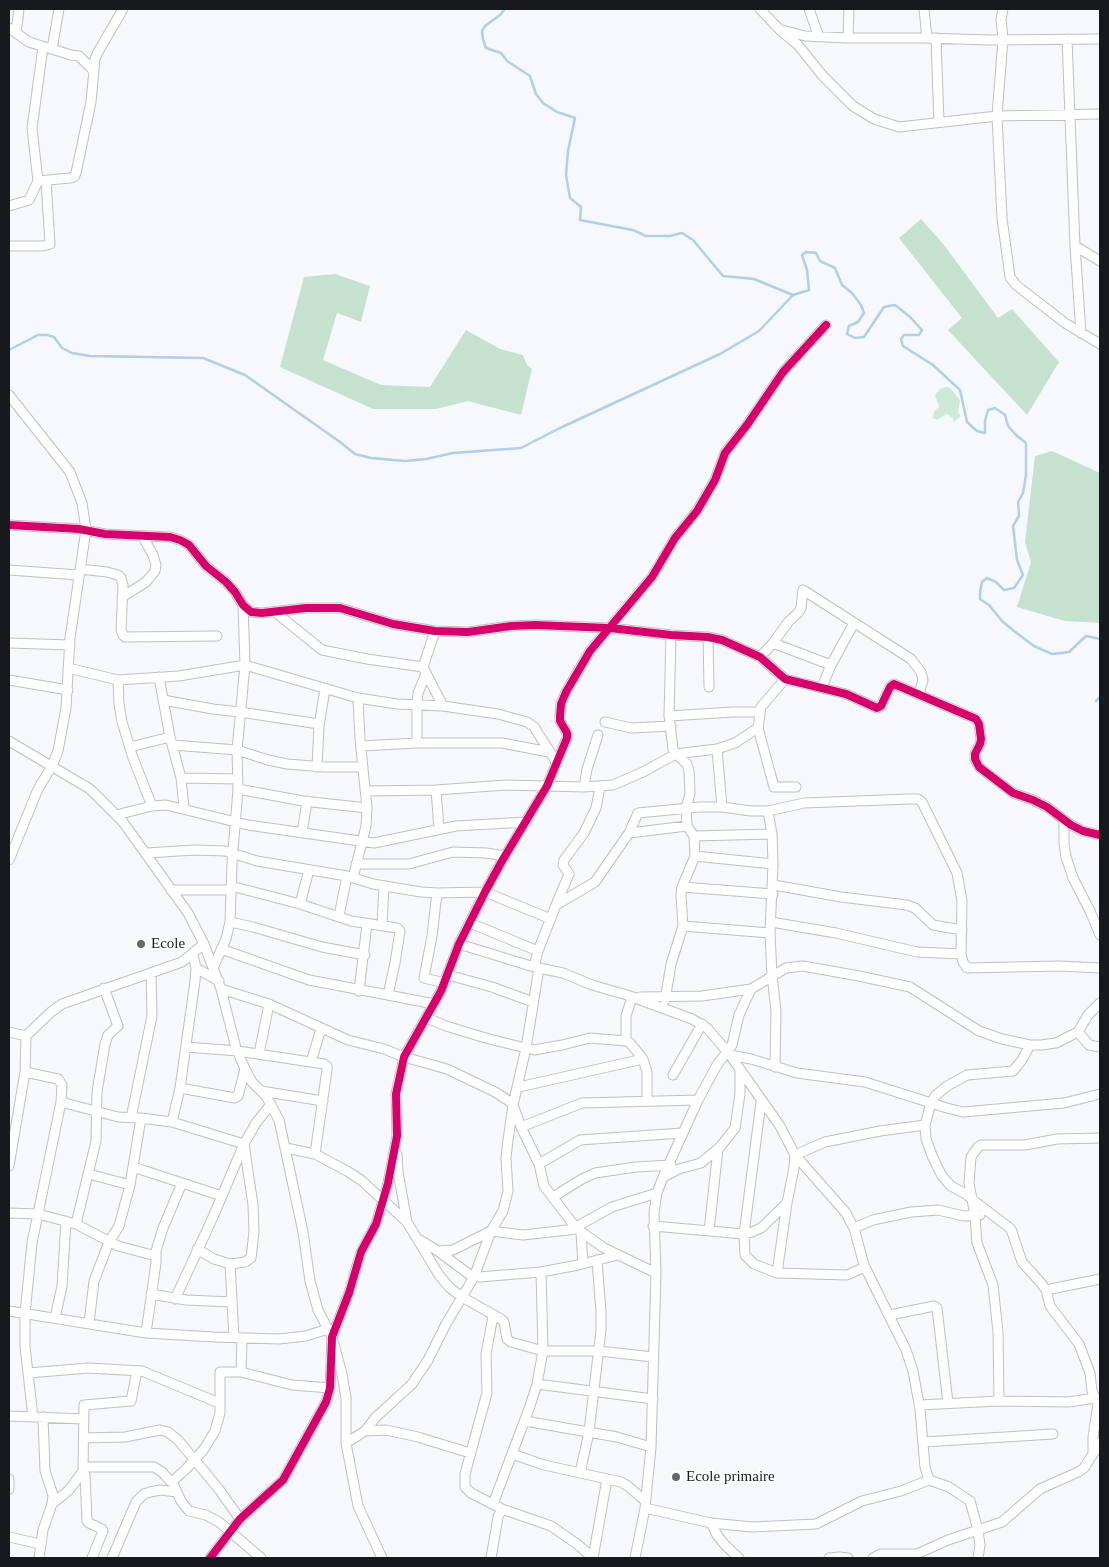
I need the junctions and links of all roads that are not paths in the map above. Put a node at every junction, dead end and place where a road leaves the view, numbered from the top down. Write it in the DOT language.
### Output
graph roads {
  1 [pos="19,9"];
  2 [pos="59,9"];
  3 [pos="123,9"];
  4 [pos="760,9"];
  5 [pos="809,9"];
  6 [pos="849,9"];
  7 [pos="924,9"];
  8 [pos="1003,9"];
  9 [pos="12,30"];
  10 [pos="780,30"];
  11 [pos="819,37"];
  12 [pos="848,38"];
  13 [pos="931,38"];
  14 [pos="1003,39"];
  15 [pos="1067,39"];
  16 [pos="1100,39"];
  17 [pos="47,48"];
  18 [pos="94,71"];
  19 [pos="1100,114"];
  20 [pos="1069,115"];
  21 [pos="997,116"];
  22 [pos="939,122"];
  23 [pos="42,181"];
  24 [pos="9,206"];
  25 [pos="9,246"];
  26 [pos="1075,246"];
  27 [pos="1100,261"];
  28 [pos="826,325"];
  29 [pos="1081,332"];
  30 [pos="1100,344"];
  31 [pos="9,395"];
  32 [pos="9,525"];
  33 [pos="86,530"];
  34 [pos="143,537"];
  35 [pos="9,570"];
  36 [pos="79,572"];
  37 [pos="122,597"];
  38 [pos="242,605"];
  39 [pos="275,612"];
  40 [pos="854,623"];
  41 [pos="610,628"];
  42 [pos="435,631"];
  43 [pos="672,635"];
  44 [pos="217,636"];
  45 [pos="708,637"];
  46 [pos="9,642"];
  47 [pos="773,643"];
  48 [pos="70,645"];
  49 [pos="760,657"];
  50 [pos="831,664"];
  51 [pos="245,665"];
  52 [pos="68,668"];
  53 [pos="425,670"];
  54 [pos="159,677"];
  55 [pos="785,679"];
  56 [pos="9,680"];
  57 [pos="118,680"];
  58 [pos="709,687"];
  59 [pos="822,687"];
  60 [pos="325,689"];
  61 [pos="68,690"];
  62 [pos="919,694"];
  63 [pos="358,698"];
  64 [pos="163,700"];
  65 [pos="417,705"];
  66 [pos="443,706"];
  67 [pos="240,712"];
  68 [pos="759,712"];
  69 [pos="670,721"];
  70 [pos="605,722"];
  71 [pos="320,724"];
  72 [pos="758,728"];
  73 [pos="598,734"];
  74 [pos="9,741"];
  75 [pos="172,741"];
  76 [pos="417,743"];
  77 [pos="361,746"];
  78 [pos="130,747"];
  79 [pos="717,749"];
  80 [pos="236,750"];
  81 [pos="549,752"];
  82 [pos="676,754"];
  83 [pos="557,763"];
  84 [pos="52,766"];
  85 [pos="318,767"];
  86 [pos="363,767"];
  87 [pos="181,778"];
  88 [pos="238,779"];
  89 [pos="547,786"];
  90 [pos="600,787"];
  91 [pos="796,787"];
  92 [pos="584,788"];
  93 [pos="238,789"];
  94 [pos="436,790"];
  95 [pos="366,791"];
  96 [pos="306,801"];
  97 [pos="152,806"];
  98 [pos="722,807"];
  99 [pos="184,808"];
  100 [pos="367,808"];
  101 [pos="686,808"];
  102 [pos="768,811"];
  103 [pos="116,815"];
  104 [pos="1064,820"];
  105 [pos="235,822"];
  106 [pos="526,822"];
  107 [pos="687,826"];
  108 [pos="439,829"];
  109 [pos="302,833"];
  110 [pos="629,833"];
  111 [pos="772,834"];
  112 [pos="1100,835"];
  113 [pos="694,836"];
  114 [pos="362,841"];
  115 [pos="147,853"];
  116 [pos="233,854"];
  117 [pos="505,856"];
  118 [pos="695,856"];
  119 [pos="9,860"];
  120 [pos="356,864"];
  121 [pos="773,864"];
  122 [pos="309,870"];
  123 [pos="350,877"];
  124 [pos="384,886"];
  125 [pos="682,887"];
  126 [pos="231,888"];
  127 [pos="773,889"];
  128 [pos="171,890"];
  129 [pos="485,892"];
  130 [pos="437,893"];
  131 [pos="300,904"];
  132 [pos="556,905"];
  133 [pos="339,916"];
  134 [pos="551,919"];
  135 [pos="230,922"];
  136 [pos="771,922"];
  137 [pos="470,923"];
  138 [pos="368,924"];
  139 [pos="382,926"];
  140 [pos="684,926"];
  141 [pos="962,930"];
  142 [pos="770,933"];
  143 [pos="1100,935"];
  144 [pos="204,944"];
  145 [pos="458,944"];
  146 [pos="221,950"];
  147 [pos="538,950"];
  148 [pos="961,954"];
  149 [pos="192,955"];
  150 [pos="365,955"];
  151 [pos="196,968"];
  152 [pos="213,968"];
  153 [pos="536,968"];
  154 [pos="1100,968"];
  155 [pos="151,973"];
  156 [pos="772,975"];
  157 [pos="446,979"];
  158 [pos="220,985"];
  159 [pos="104,988"];
  160 [pos="751,988"];
  161 [pos="359,991"];
  162 [pos="388,995"];
  163 [pos="666,996"];
  164 [pos="633,997"];
  165 [pos="533,1002"];
  166 [pos="1100,1003"];
  167 [pos="270,1004"];
  168 [pos="434,1004"];
  169 [pos="663,1008"];
  170 [pos="427,1018"];
  171 [pos="702,1024"];
  172 [pos="321,1029"];
  173 [pos="9,1032"];
  174 [pos="1078,1032"];
  175 [pos="26,1036"];
  176 [pos="626,1041"];
  177 [pos="1030,1045"];
  178 [pos="186,1046"];
  179 [pos="1100,1047"];
  180 [pos="526,1048"];
  181 [pos="238,1051"];
  182 [pos="259,1054"];
  183 [pos="728,1054"];
  184 [pos="404,1057"];
  185 [pos="644,1060"];
  186 [pos="311,1062"];
  187 [pos="775,1067"];
  188 [pos="245,1069"];
  189 [pos="740,1069"];
  190 [pos="24,1072"];
  191 [pos="672,1074"];
  192 [pos="518,1087"];
  193 [pos="180,1088"];
  194 [pos="260,1091"];
  195 [pos="1100,1094"];
  196 [pos="647,1100"];
  197 [pos="698,1100"];
  198 [pos="323,1101"];
  199 [pos="61,1102"];
  200 [pos="761,1102"];
  201 [pos="931,1103"];
  202 [pos="271,1104"];
  203 [pos="513,1105"];
  204 [pos="98,1113"];
  205 [pos="136,1118"];
  206 [pos="172,1122"];
  207 [pos="925,1125"];
  208 [pos="521,1127"];
  209 [pos="682,1133"];
  210 [pos="397,1136"];
  211 [pos="1100,1138"];
  212 [pos="244,1144"];
  213 [pos="286,1148"];
  214 [pos="718,1149"];
  215 [pos="315,1154"];
  216 [pos="795,1155"];
  217 [pos="538,1164"];
  218 [pos="668,1165"];
  219 [pos="9,1166"];
  220 [pos="133,1166"];
  221 [pos="688,1166"];
  222 [pos="89,1174"];
  223 [pos="663,1177"];
  224 [pos="182,1183"];
  225 [pos="130,1185"];
  226 [pos="657,1193"];
  227 [pos="222,1196"];
  228 [pos="553,1198"];
  229 [pos="970,1198"];
  230 [pos="383,1200"];
  231 [pos="787,1202"];
  232 [pos="9,1213"];
  233 [pos="38,1214"];
  234 [pos="990,1214"];
  235 [pos="975,1216"];
  236 [pos="66,1221"];
  237 [pos="407,1222"];
  238 [pos="76,1224"];
  239 [pos="653,1226"];
  240 [pos="854,1228"];
  241 [pos="578,1229"];
  242 [pos="709,1231"];
  243 [pos="491,1232"];
  244 [pos="744,1234"];
  245 [pos="418,1239"];
  246 [pos="109,1242"];
  247 [pos="197,1249"];
  248 [pos="438,1251"];
  249 [pos="618,1255"];
  250 [pos="156,1256"];
  251 [pos="597,1260"];
  252 [pos="230,1264"];
  253 [pos="583,1264"];
  254 [pos="865,1267"];
  255 [pos="541,1272"];
  256 [pos="656,1273"];
  257 [pos="777,1273"];
  258 [pos="474,1277"];
  259 [pos="1100,1279"];
  260 [pos="1046,1290"];
  261 [pos="151,1294"];
  262 [pos="462,1297"];
  263 [pos="174,1299"];
  264 [pos="232,1302"];
  265 [pos="9,1311"];
  266 [pos="26,1314"];
  267 [pos="890,1315"];
  268 [pos="494,1316"];
  269 [pos="56,1318"];
  270 [pos="89,1323"];
  271 [pos="146,1333"];
  272 [pos="330,1333"];
  273 [pos="238,1338"];
  274 [pos="544,1351"];
  275 [pos="599,1352"];
  276 [pos="653,1357"];
  277 [pos="137,1372"];
  278 [pos="241,1372"];
  279 [pos="29,1374"];
  280 [pos="537,1384"];
  281 [pos="330,1388"];
  282 [pos="595,1392"];
  283 [pos="653,1399"];
  284 [pos="999,1401"];
  285 [pos="1098,1402"];
  286 [pos="219,1403"];
  287 [pos="948,1403"];
  288 [pos="919,1404"];
  289 [pos="9,1416"];
  290 [pos="33,1417"];
  291 [pos="43,1417"];
  292 [pos="84,1418"];
  293 [pos="525,1421"];
  294 [pos="365,1431"];
  295 [pos="589,1432"];
  296 [pos="1053,1434"];
  297 [pos="84,1438"];
  298 [pos="924,1442"];
  299 [pos="346,1443"];
  300 [pos="1100,1443"];
  301 [pos="651,1446"];
  302 [pos="470,1453"];
  303 [pos="512,1454"];
  304 [pos="1093,1454"];
  305 [pos="194,1461"];
  306 [pos="83,1469"];
  307 [pos="580,1474"];
  308 [pos="9,1479"];
  309 [pos="607,1479"];
  310 [pos="929,1480"];
  311 [pos="172,1481"];
  312 [pos="9,1489"];
  313 [pos="177,1492"];
  314 [pos="52,1504"];
  315 [pos="492,1504"];
  316 [pos="645,1504"];
  317 [pos="502,1509"];
  318 [pos="240,1519"];
  319 [pos="711,1524"];
  320 [pos="978,1530"];
  321 [pos="230,1532"];
  322 [pos="9,1536"];
  323 [pos="40,1544"];
  324 [pos="40,1558"];
  325 [pos="92,1558"];
  326 [pos="112,1558"];
  327 [pos="210,1558"];
  328 [pos="262,1558"];
  329 [pos="382,1558"];
  330 [pos="490,1558"];
  331 [pos="593,1558"];
  332 [pos="635,1558"];
  333 [pos="739,1558"];
  334 [pos="829,1558"];
  335 [pos="848,1558"];
  336 [pos="873,1558"];
  337 [pos="978,1558"];
  1 -- 9 [label="street"];
  2 -- 17 [label="street"];
  3 -- 18 [label="street"];
  4 -- 10 [label="street"];
  5 -- 11 [label="street"];
  6 -- 12 [label="street"];
  7 -- 13 [label="street"];
  8 -- 14 [label="street"];
  9 -- 17 [label="street"];
  10 -- 11 [label="street"];
  10 -- 22 [label="street"];
  11 -- 12 [label="street"];
  12 -- 13 [label="street"];
  13 -- 14 [label="street"];
  13 -- 22 [label="street"];
  14 -- 15 [label="street"];
  14 -- 21 [label="street"];
  15 -- 16 [label="street"];
  15 -- 20 [label="street"];
  17 -- 18 [label="street"];
  17 -- 23 [label="street"];
  18 -- 23 [label="street"];
  19 -- 20 [label="street"];
  20 -- 21 [label="street"];
  20 -- 26 [label="street"];
  21 -- 22 [label="street"];
  21 -- 29 [label="street"];
  23 -- 24 [label="street"];
  23 -- 25 [label="street"];
  26 -- 27 [label="street"];
  26 -- 29 [label="street"];
  28 -- 41 [label="street"];
  29 -- 30 [label="street"];
  31 -- 33 [label="street"];
  32 -- 33 [label="street"];
  33 -- 34 [label="street"];
  33 -- 36 [label="street"];
  34 -- 37 [label="street"];
  34 -- 38 [label="street"];
  35 -- 36 [label="street"];
  36 -- 37 [label="street"];
  36 -- 48 [label="street"];
  37 -- 44 [label="street"];
  38 -- 39 [label="street"];
  38 -- 51 [label="street"];
  39 -- 42 [label="street"];
  39 -- 53 [label="street"];
  40 -- 47 [label="street"];
  40 -- 50 [label="street"];
  40 -- 62 [label="street"];
  41 -- 42 [label="street"];
  41 -- 43 [label="street"];
  41 -- 83 [label="street"];
  42 -- 53 [label="street"];
  43 -- 45 [label="street"];
  43 -- 69 [label="street"];
  45 -- 49 [label="street"];
  45 -- 58 [label="street"];
  46 -- 48 [label="street"];
  47 -- 49 [label="street"];
  47 -- 50 [label="street"];
  48 -- 52 [label="street"];
  49 -- 55 [label="street"];
  50 -- 59 [label="street"];
  51 -- 54 [label="street"];
  51 -- 60 [label="street"];
  51 -- 67 [label="street"];
  52 -- 57 [label="street"];
  52 -- 61 [label="street"];
  53 -- 65 [label="street"];
  53 -- 66 [label="street"];
  54 -- 57 [label="street"];
  54 -- 64 [label="street"];
  55 -- 59 [label="street"];
  55 -- 68 [label="street"];
  56 -- 61 [label="street"];
  57 -- 78 [label="street"];
  59 -- 62 [label="street"];
  60 -- 63 [label="street"];
  60 -- 71 [label="street"];
  61 -- 84 [label="street"];
  62 -- 104 [label="street"];
  63 -- 65 [label="street"];
  63 -- 77 [label="street"];
  64 -- 67 [label="street"];
  64 -- 75 [label="street"];
  65 -- 66 [label="street"];
  65 -- 76 [label="street"];
  66 -- 81 [label="street"];
  67 -- 71 [label="street"];
  67 -- 80 [label="street"];
  68 -- 69 [label="street"];
  68 -- 72 [label="street"];
  69 -- 70 [label="street"];
  69 -- 82 [label="street"];
  71 -- 85 [label="street"];
  72 -- 79 [label="street"];
  72 -- 91 [label="street"];
  73 -- 92 [label="street"];
  74 -- 84 [label="street"];
  75 -- 78 [label="street"];
  75 -- 80 [label="street"];
  75 -- 87 [label="street"];
  76 -- 77 [label="street"];
  76 -- 81 [label="street"];
  77 -- 86 [label="street"];
  78 -- 97 [label="street"];
  79 -- 82 [label="street"];
  79 -- 98 [label="street"];
  80 -- 85 [label="street"];
  80 -- 88 [label="street"];
  81 -- 83 [label="street"];
  82 -- 90 [label="street"];
  82 -- 101 [label="street"];
  83 -- 89 [label="street"];
  84 -- 103 [label="street"];
  84 -- 119 [label="street"];
  85 -- 86 [label="street"];
  86 -- 95 [label="street"];
  87 -- 88 [label="street"];
  87 -- 99 [label="street"];
  88 -- 93 [label="street"];
  89 -- 92 [label="street"];
  89 -- 94 [label="street"];
  89 -- 106 [label="street"];
  90 -- 92 [label="street"];
  90 -- 132 [label="street"];
  93 -- 96 [label="street"];
  93 -- 105 [label="street"];
  94 -- 95 [label="street"];
  94 -- 108 [label="street"];
  95 -- 100 [label="street"];
  96 -- 100 [label="street"];
  96 -- 109 [label="street"];
  97 -- 99 [label="street"];
  97 -- 103 [label="street"];
  98 -- 101 [label="street"];
  98 -- 102 [label="street"];
  99 -- 105 [label="street"];
  100 -- 114 [label="street"];
  101 -- 107 [label="street"];
  101 -- 110 [label="street"];
  102 -- 111 [label="street"];
  102 -- 141 [label="street"];
  103 -- 115 [label="street"];
  104 -- 112 [label="street"];
  104 -- 143 [label="street"];
  105 -- 109 [label="street"];
  105 -- 116 [label="street"];
  106 -- 108 [label="street"];
  106 -- 117 [label="street"];
  107 -- 110 [label="street"];
  107 -- 113 [label="street"];
  108 -- 114 [label="street"];
  109 -- 114 [label="street"];
  110 -- 132 [label="street"];
  111 -- 113 [label="street"];
  111 -- 121 [label="street"];
  113 -- 118 [label="street"];
  114 -- 120 [label="street"];
  115 -- 116 [label="street"];
  115 -- 128 [label="street"];
  116 -- 122 [label="street"];
  116 -- 126 [label="street"];
  117 -- 120 [label="street"];
  117 -- 129 [label="street"];
  118 -- 121 [label="street"];
  118 -- 125 [label="street"];
  120 -- 123 [label="street"];
  121 -- 127 [label="street"];
  122 -- 123 [label="street"];
  122 -- 131 [label="street"];
  123 -- 124 [label="street"];
  123 -- 133 [label="street"];
  124 -- 130 [label="street"];
  124 -- 139 [label="street"];
  125 -- 127 [label="street"];
  125 -- 140 [label="street"];
  126 -- 128 [label="street"];
  126 -- 131 [label="street"];
  126 -- 135 [label="street"];
  127 -- 136 [label="street"];
  127 -- 141 [label="street"];
  128 -- 144 [label="street"];
  129 -- 130 [label="street"];
  129 -- 134 [label="street"];
  129 -- 137 [label="street"];
  130 -- 157 [label="street"];
  131 -- 133 [label="street"];
  132 -- 134 [label="street"];
  133 -- 138 [label="street"];
  134 -- 147 [label="street"];
  135 -- 146 [label="street"];
  135 -- 150 [label="street"];
  136 -- 142 [label="street"];
  136 -- 148 [label="street"];
  137 -- 145 [label="street"];
  137 -- 147 [label="street"];
  138 -- 139 [label="street"];
  138 -- 150 [label="street"];
  139 -- 162 [label="street"];
  140 -- 142 [label="street"];
  140 -- 163 [label="street"];
  141 -- 148 [label="street"];
  142 -- 156 [label="street"];
  144 -- 149 [label="street"];
  144 -- 152 [label="street"];
  145 -- 153 [label="street"];
  145 -- 157 [label="street"];
  146 -- 152 [label="street"];
  146 -- 161 [label="street"];
  147 -- 153 [label="street"];
  148 -- 154 [label="street"];
  149 -- 151 [label="street"];
  149 -- 155 [label="street"];
  150 -- 161 [label="street"];
  151 -- 158 [label="street"];
  151 -- 178 [label="street"];
  152 -- 158 [label="street"];
  153 -- 164 [label="street"];
  153 -- 165 [label="street"];
  155 -- 159 [label="street"];
  155 -- 205 [label="street"];
  156 -- 160 [label="street"];
  156 -- 177 [label="street"];
  156 -- 187 [label="street"];
  157 -- 165 [label="street"];
  157 -- 168 [label="street"];
  158 -- 167 [label="street"];
  158 -- 181 [label="street"];
  159 -- 175 [label="street"];
  159 -- 204 [label="street"];
  160 -- 163 [label="street"];
  160 -- 183 [label="street"];
  161 -- 162 [label="street"];
  162 -- 168 [label="street"];
  163 -- 164 [label="street"];
  163 -- 169 [label="street"];
  164 -- 169 [label="street"];
  164 -- 176 [label="street"];
  165 -- 180 [label="street"];
  166 -- 174 [label="street"];
  167 -- 172 [label="street"];
  167 -- 182 [label="street"];
  168 -- 170 [label="street"];
  169 -- 171 [label="street"];
  170 -- 180 [label="street"];
  170 -- 184 [label="street"];
  171 -- 183 [label="street"];
  171 -- 191 [label="street"];
  172 -- 184 [label="street"];
  172 -- 186 [label="street"];
  173 -- 175 [label="street"];
  174 -- 177 [label="street"];
  174 -- 179 [label="street"];
  175 -- 190 [label="street"];
  176 -- 180 [label="street"];
  176 -- 185 [label="street"];
  177 -- 201 [label="street"];
  178 -- 181 [label="street"];
  178 -- 193 [label="street"];
  180 -- 192 [label="street"];
  181 -- 182 [label="street"];
  181 -- 188 [label="street"];
  182 -- 186 [label="street"];
  183 -- 187 [label="street"];
  183 -- 189 [label="street"];
  183 -- 197 [label="street"];
  184 -- 203 [label="street"];
  184 -- 210 [label="street"];
  185 -- 192 [label="street"];
  185 -- 196 [label="street"];
  186 -- 198 [label="street"];
  187 -- 201 [label="street"];
  188 -- 193 [label="street"];
  188 -- 194 [label="street"];
  189 -- 200 [label="street"];
  189 -- 214 [label="street"];
  190 -- 199 [label="street"];
  190 -- 219 [label="street"];
  192 -- 203 [label="street"];
  193 -- 206 [label="street"];
  194 -- 198 [label="street"];
  194 -- 202 [label="street"];
  195 -- 201 [label="street"];
  196 -- 197 [label="street"];
  196 -- 208 [label="street"];
  197 -- 209 [label="street"];
  198 -- 215 [label="street"];
  199 -- 204 [label="street"];
  199 -- 233 [label="street"];
  200 -- 216 [label="street"];
  200 -- 244 [label="street"];
  201 -- 207 [label="street"];
  202 -- 212 [label="street"];
  202 -- 213 [label="street"];
  203 -- 208 [label="street"];
  203 -- 243 [label="street"];
  204 -- 205 [label="street"];
  204 -- 222 [label="street"];
  205 -- 206 [label="street"];
  205 -- 220 [label="street"];
  206 -- 212 [label="street"];
  207 -- 216 [label="street"];
  207 -- 229 [label="street"];
  208 -- 217 [label="street"];
  209 -- 217 [label="street"];
  209 -- 218 [label="street"];
  210 -- 230 [label="street"];
  210 -- 237 [label="street"];
  211 -- 229 [label="street"];
  212 -- 227 [label="street"];
  212 -- 252 [label="street"];
  213 -- 215 [label="street"];
  213 -- 272 [label="street"];
  214 -- 221 [label="street"];
  214 -- 242 [label="street"];
  215 -- 230 [label="street"];
  216 -- 231 [label="street"];
  216 -- 240 [label="street"];
  217 -- 228 [label="street"];
  218 -- 221 [label="street"];
  218 -- 223 [label="street"];
  218 -- 228 [label="street"];
  220 -- 224 [label="street"];
  220 -- 225 [label="street"];
  221 -- 223 [label="street"];
  222 -- 225 [label="street"];
  222 -- 238 [label="street"];
  223 -- 226 [label="street"];
  224 -- 227 [label="street"];
  224 -- 250 [label="street"];
  225 -- 246 [label="street"];
  226 -- 239 [label="street"];
  226 -- 241 [label="street"];
  227 -- 247 [label="street"];
  228 -- 241 [label="street"];
  229 -- 234 [label="street"];
  229 -- 235 [label="street"];
  230 -- 237 [label="street"];
  230 -- 272 [label="street"];
  231 -- 244 [label="street"];
  231 -- 257 [label="street"];
  232 -- 233 [label="street"];
  233 -- 236 [label="street"];
  233 -- 266 [label="street"];
  234 -- 235 [label="street"];
  234 -- 260 [label="street"];
  235 -- 240 [label="street"];
  235 -- 284 [label="street"];
  236 -- 238 [label="street"];
  236 -- 269 [label="street"];
  237 -- 245 [label="street"];
  238 -- 246 [label="street"];
  239 -- 242 [label="street"];
  239 -- 256 [label="street"];
  240 -- 254 [label="street"];
  241 -- 243 [label="street"];
  241 -- 249 [label="street"];
  241 -- 253 [label="street"];
  242 -- 244 [label="street"];
  243 -- 248 [label="street"];
  243 -- 258 [label="street"];
  244 -- 257 [label="street"];
  245 -- 248 [label="street"];
  245 -- 262 [label="street"];
  246 -- 250 [label="street"];
  246 -- 270 [label="street"];
  247 -- 252 [label="street"];
  247 -- 263 [label="street"];
  248 -- 258 [label="street"];
  249 -- 251 [label="street"];
  249 -- 256 [label="street"];
  250 -- 261 [label="street"];
  251 -- 253 [label="street"];
  251 -- 275 [label="street"];
  252 -- 264 [label="street"];
  253 -- 255 [label="street"];
  254 -- 257 [label="street"];
  254 -- 267 [label="street"];
  255 -- 258 [label="street"];
  255 -- 274 [label="street"];
  256 -- 276 [label="street"];
  258 -- 262 [label="street"];
  259 -- 260 [label="street"];
  260 -- 285 [label="street"];
  261 -- 263 [label="street"];
  261 -- 271 [label="street"];
  262 -- 268 [label="street"];
  262 -- 294 [label="street"];
  263 -- 264 [label="street"];
  264 -- 273 [label="street"];
  265 -- 266 [label="street"];
  266 -- 269 [label="street"];
  266 -- 279 [label="street"];
  267 -- 287 [label="street"];
  267 -- 288 [label="street"];
  268 -- 274 [label="street"];
  268 -- 302 [label="street"];
  269 -- 270 [label="street"];
  270 -- 271 [label="street"];
  271 -- 273 [label="street"];
  272 -- 273 [label="street"];
  272 -- 281 [label="street"];
  272 -- 299 [label="street"];
  273 -- 278 [label="street"];
  274 -- 275 [label="street"];
  274 -- 280 [label="street"];
  275 -- 276 [label="street"];
  275 -- 282 [label="street"];
  276 -- 283 [label="street"];
  277 -- 279 [label="street"];
  277 -- 286 [label="street"];
  277 -- 292 [label="street"];
  278 -- 281 [label="street"];
  278 -- 286 [label="street"];
  279 -- 290 [label="street"];
  280 -- 282 [label="street"];
  280 -- 293 [label="street"];
  281 -- 318 [label="street"];
  282 -- 283 [label="street"];
  282 -- 295 [label="street"];
  283 -- 301 [label="street"];
  284 -- 285 [label="street"];
  284 -- 287 [label="street"];
  285 -- 304 [label="street"];
  286 -- 305 [label="street"];
  287 -- 288 [label="street"];
  288 -- 298 [label="street"];
  289 -- 290 [label="street"];
  290 -- 291 [label="street"];
  291 -- 292 [label="street"];
  291 -- 314 [label="street"];
  292 -- 297 [label="street"];
  293 -- 295 [label="street"];
  293 -- 303 [label="street"];
  294 -- 299 [label="street"];
  294 -- 302 [label="street"];
  295 -- 301 [label="street"];
  295 -- 307 [label="street"];
  296 -- 298 [label="street"];
  297 -- 305 [label="street"];
  297 -- 306 [label="street"];
  298 -- 310 [label="street"];
  299 -- 329 [label="street"];
  300 -- 304 [label="street"];
  301 -- 316 [label="street"];
  302 -- 315 [label="street"];
  303 -- 307 [label="street"];
  303 -- 315 [label="street"];
  304 -- 320 [label="street"];
  305 -- 311 [label="street"];
  305 -- 318 [label="street"];
  306 -- 311 [label="street"];
  306 -- 314 [label="street"];
  306 -- 325 [label="street"];
  307 -- 309 [label="street"];
  308 -- 312 [label="street"];
  309 -- 316 [label="street"];
  309 -- 331 [label="street"];
  310 -- 319 [label="street"];
  310 -- 320 [label="street"];
  311 -- 313 [label="street"];
  313 -- 321 [label="street"];
  313 -- 326 [label="street"];
  314 -- 323 [label="street"];
  315 -- 317 [label="street"];
  316 -- 319 [label="street"];
  316 -- 332 [label="street"];
  317 -- 330 [label="street"];
  317 -- 331 [label="street"];
  318 -- 321 [label="street"];
  319 -- 333 [label="street"];
  320 -- 336 [label="street"];
  320 -- 337 [label="street"];
  321 -- 327 [label="street"];
  321 -- 328 [label="street"];
  322 -- 323 [label="street"];
  323 -- 324 [label="street"];
  334 -- 335 [label="street"];
}
